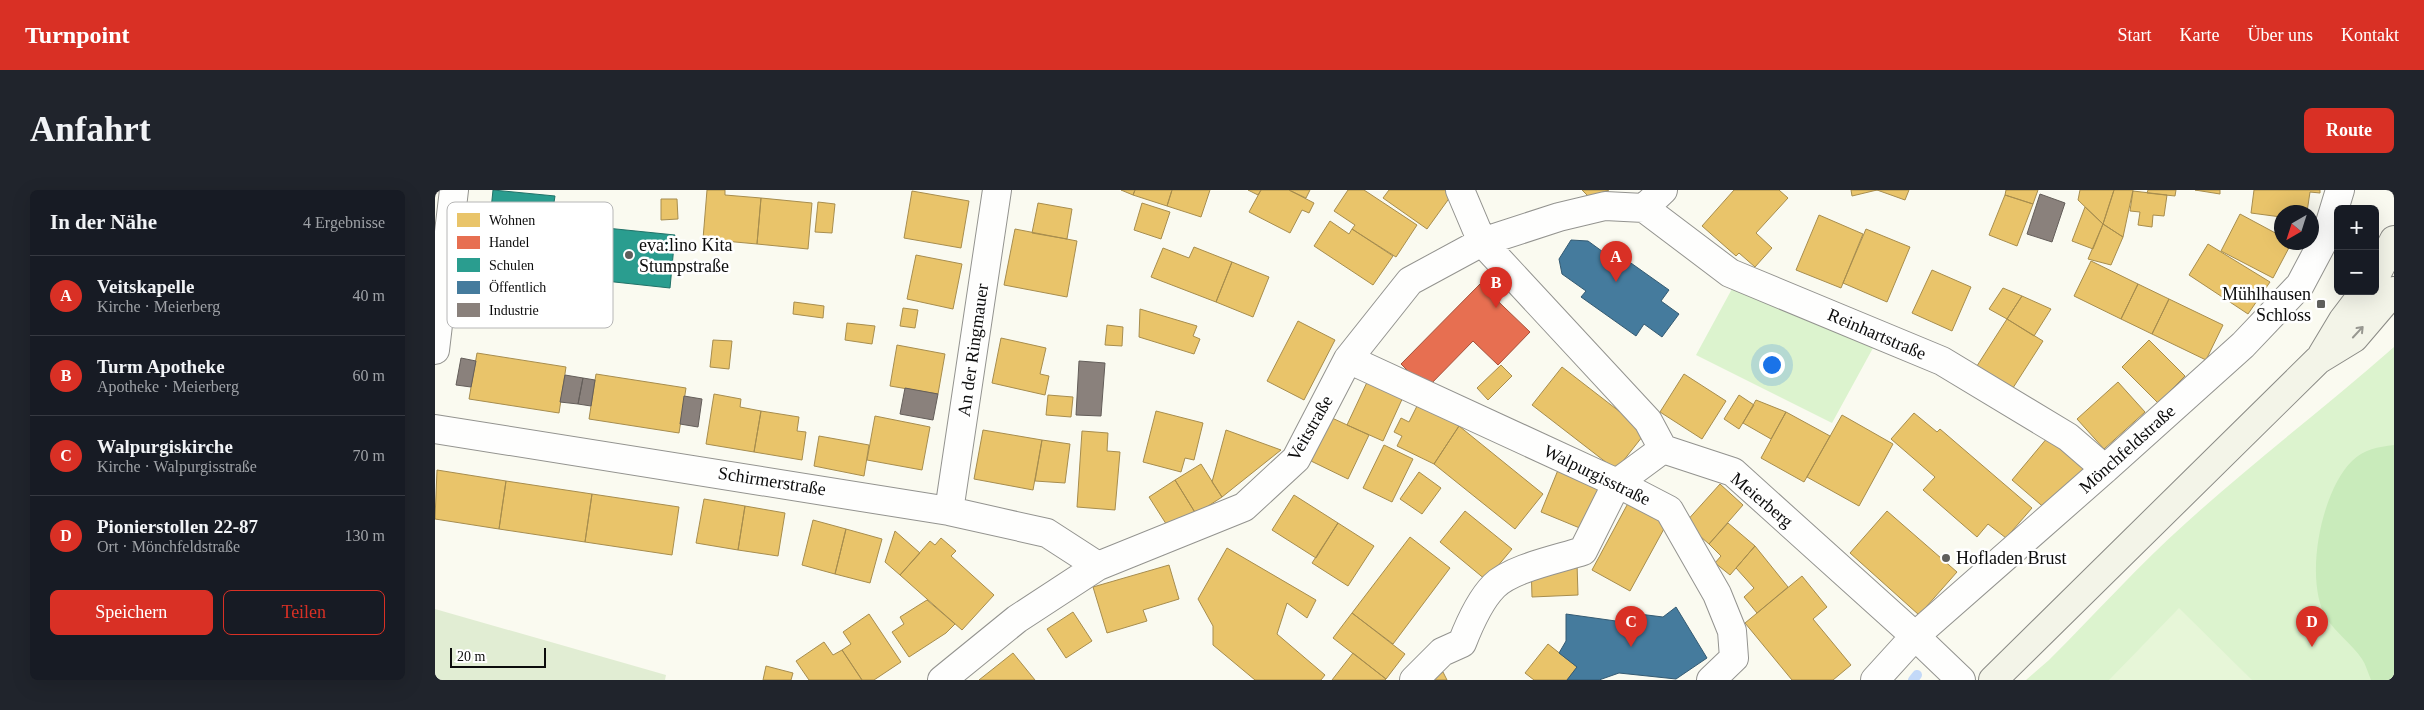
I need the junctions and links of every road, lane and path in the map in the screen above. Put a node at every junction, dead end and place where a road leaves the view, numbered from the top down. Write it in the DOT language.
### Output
graph roads {
  1 [pos="997,190"];
  2 [pos="1460,190"];
  3 [pos="2340,190"];
  4 [pos="1654,199"];
  5 [pos="2394,240"];
  6 [pos="1482,242"];
  7 [pos="447,254"];
  8 [pos="2379,270"];
  9 [pos="2394,292"];
  10 [pos="2362,295"];
  11 [pos="435,350"];
  12 [pos="1348,359"];
  13 [pos="2318,360"];
  14 [pos="435,429"];
  15 [pos="1663,449"];
  16 [pos="2105,469"];
  17 [pos="1617,483"];
  18 [pos="949,511"];
  19 [pos="1098,566"];
  20 [pos="1915,636"];
  21 [pos="942,680"];
  22 [pos="1414,680"];
  23 [pos="1711,680"];
  24 [pos="1875,680"];
  25 [pos="1961,680"];
  26 [pos="1993,680"];
  1 -- 18 [label="street, An der Ringmauer"];
  2 -- 6 [label="street"];
  3 -- 16 [label="street, Mönchfeldstraße"];
  4 -- 6 [label="street, Veitstraße"];
  4 -- 16 [label="street, Reinhartstraße"];
  5 -- 8 [label="main road"];
  6 -- 12 [label="street, Veitstraße"];
  6 -- 15 [label="street"];
  7 -- 11 [label="street"];
  13 -- 9 [label="main road, one-way"];
  10 -- 13 [label="main road"];
  12 -- 17 [label="street, Walpurgisstraße"];
  12 -- 19 [label="street, Veitstraße"];
  13 -- 26 [label="main road"];
  14 -- 18 [label="street, Schirmerstraße"];
  15 -- 17 [label="street"];
  15 -- 20 [label="street, Meierberg"];
  16 -- 20 [label="street, Mönchfeldstraße"];
  17 -- 22 [label="street"];
  17 -- 23 [label="street, Walpurgisstraße"];
  18 -- 19 [label="street, Schirmerstraße"];
  19 -- 21 [label="street, Veitstraße"];
  20 -- 24 [label="street, Mönchfeldstraße"];
  20 -- 25 [label="street, Meierberg"];
}
